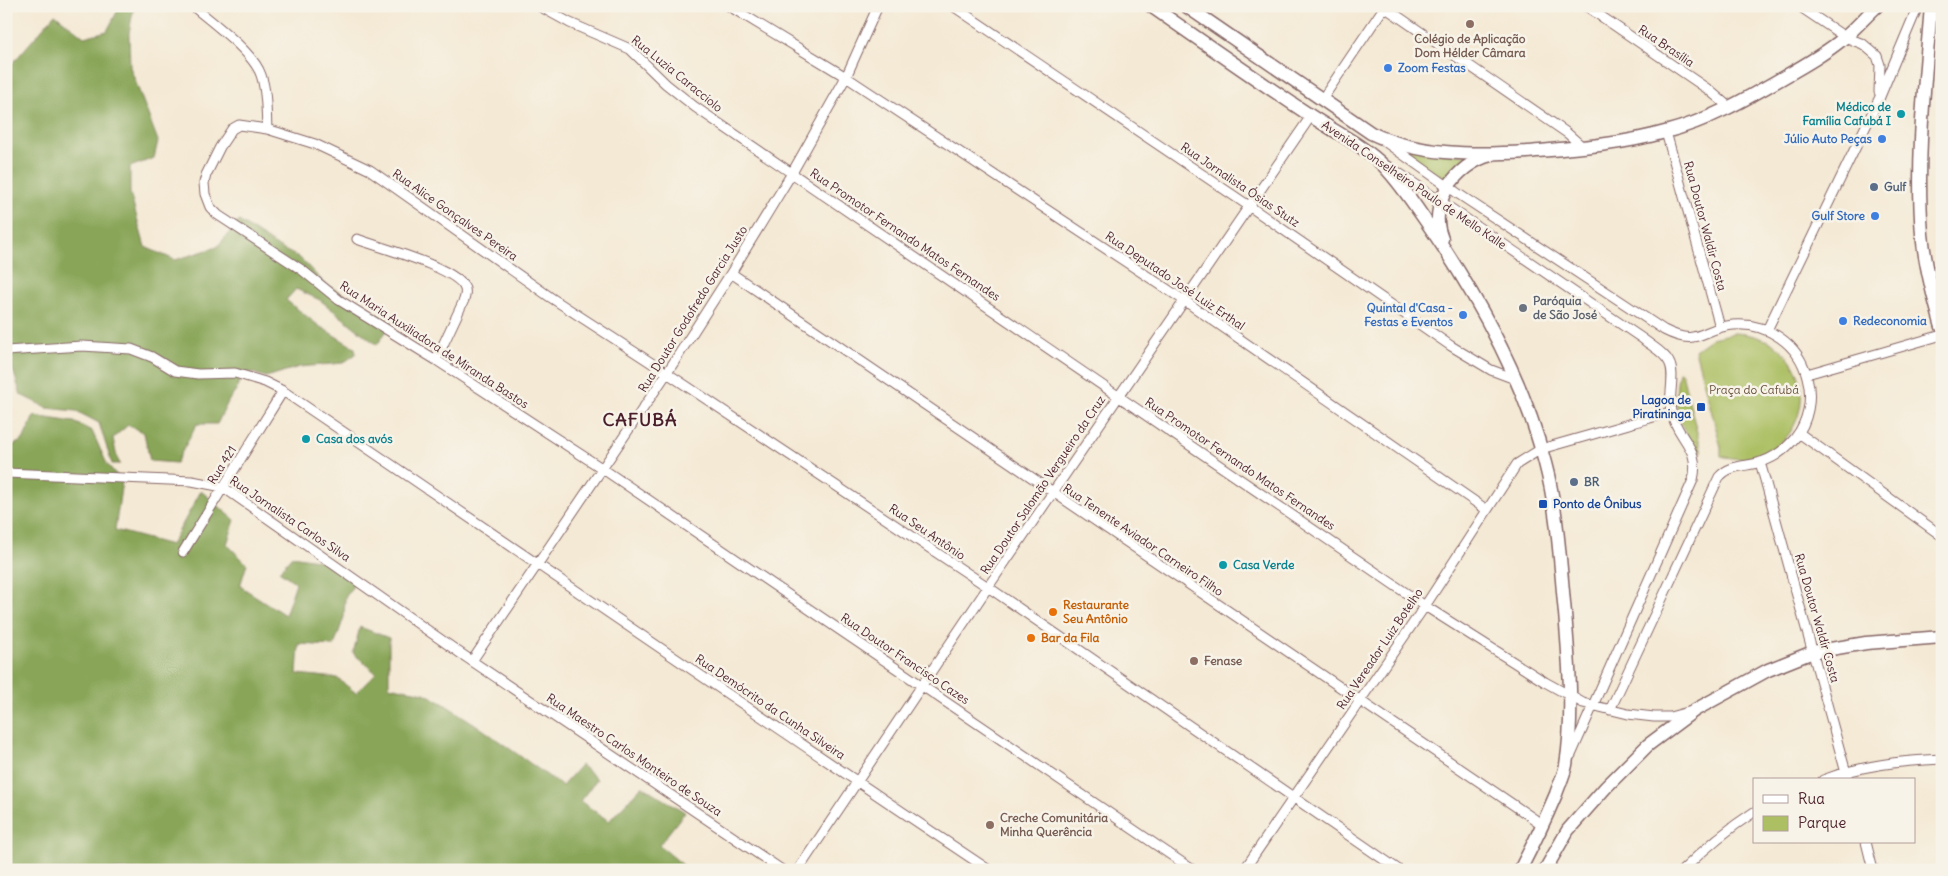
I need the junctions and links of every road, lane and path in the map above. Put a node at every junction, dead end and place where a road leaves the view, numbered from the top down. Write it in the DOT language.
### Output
graph roads {
  1 [pos="540,6"];
  2 [pos="729,6"];
  3 [pos="878,6"];
  4 [pos="953,6"];
  5 [pos="1151,6"];
  6 [pos="1186,6"];
  7 [pos="1586,6"];
  8 [pos="1799,6"];
  9 [pos="1877,6"];
  10 [pos="1918,6"];
  11 [pos="1931,6"];
  12 [pos="194,7"];
  13 [pos="1385,7"];
  14 [pos="1845,37"];
  15 [pos="846,77"];
  16 [pos="1323,98"];
  17 [pos="1878,99"];
  18 [pos="1730,108"];
  19 [pos="1311,116"];
  20 [pos="267,129"];
  21 [pos="1371,132"];
  22 [pos="1666,132"];
  23 [pos="220,147"];
  24 [pos="1584,148"];
  25 [pos="1372,154"];
  26 [pos="1499,154"];
  27 [pos="792,174"];
  28 [pos="1449,188"];
  29 [pos="1440,201"];
  30 [pos="1249,206"];
  31 [pos="356,239"];
  32 [pos="1450,258"];
  33 [pos="731,273"];
  34 [pos="1185,301"];
  35 [pos="1720,327"];
  36 [pos="1942,327"];
  37 [pos="1767,330"];
  38 [pos="1942,335"];
  39 [pos="6,351"];
  40 [pos="436,360"];
  41 [pos="668,373"];
  42 [pos="1807,374"];
  43 [pos="1515,379"];
  44 [pos="283,391"];
  45 [pos="1119,396"];
  46 [pos="1671,412"];
  47 [pos="1799,433"];
  48 [pos="1541,449"];
  49 [pos="1760,462"];
  50 [pos="603,468"];
  51 [pos="6,473"];
  52 [pos="223,487"];
  53 [pos="1053,494"];
  54 [pos="1487,510"];
  55 [pos="1942,536"];
  56 [pos="183,552"];
  57 [pos="538,563"];
  58 [pos="988,588"];
  59 [pos="1425,606"];
  60 [pos="1942,637"];
  61 [pos="1814,652"];
  62 [pos="472,661"];
  63 [pos="922,686"];
  64 [pos="1569,696"];
  65 [pos="1359,701"];
  66 [pos="1592,706"];
  67 [pos="1610,710"];
  68 [pos="1695,710"];
  69 [pos="1942,759"];
  70 [pos="1566,767"];
  71 [pos="1847,776"];
  72 [pos="857,782"];
  73 [pos="1294,799"];
  74 [pos="1753,813"];
  75 [pos="1543,825"];
  76 [pos="1866,844"];
  77 [pos="782,870"];
  78 [pos="798,870"];
  79 [pos="989,870"];
  80 [pos="1193,870"];
  81 [pos="1244,870"];
  82 [pos="1399,870"];
  83 [pos="1520,870"];
  84 [pos="1545,870"];
  85 [pos="1683,870"];
  86 [pos="1873,870"];
  1 -- 27 [label="street, Rua Luzia Caracciolo"];
  2 -- 15 [label="street, Rua Deputado José Luiz Erthal"];
  3 -- 15 [label="street, Rua Doutor Godofredo Garcia Justo"];
  4 -- 30 [label="street, Rua Jornalista Ósias Stutz"];
  5 -- 19 [label="main road, Avenida Conselheiro Paulo de Mello Kalle"];
  6 -- 16 [label="main road, Avenida Conselheiro Paulo de Mello Kalle"];
  7 -- 18 [label="street, Rua Brasília"];
  8 -- 14 [label="street"];
  9 -- 14 [label="main road"];
  10 -- 17 [label="street"];
  11 -- 36 [label="main road"];
  12 -- 20 [label="street"];
  13 -- 16 [label="street"];
  13 -- 24 [label="street"];
  14 -- 17 [label="street"];
  14 -- 18 [label="main road"];
  15 -- 27 [label="street, Rua Doutor Godofredo Garcia Justo"];
  15 -- 34 [label="street, Rua Deputado José Luiz Erthal"];
  16 -- 21 [label="main road, Avenida Conselheiro Paulo de Mello Kalle"];
  17 -- 37 [label="street"];
  18 -- 22 [label="main road"];
  19 -- 25 [label="main road, Avenida Conselheiro Paulo de Mello Kalle"];
  19 -- 30 [label="street, Rua Doutor Salomão Vergueiro da Cruz"];
  20 -- 23 [label="street, Rua Alice Gonçalves Pereira"];
  20 -- 41 [label="street, Rua Alice Gonçalves Pereira"];
  21 -- 26 [label="main road"];
  21 -- 28 [label="street, Avenida Conselheiro Paulo de Mello Kalle"];
  22 -- 24 [label="main road"];
  22 -- 35 [label="street, Rua Doutor Waldir Costa"];
  23 -- 40 [label="street, Rua Maria Auxiliadora de Miranda Bastos"];
  24 -- 26 [label="main road"];
  25 -- 29 [label="street, Avenida Conselheiro Paulo de Mello Kalle"];
  25 -- 32 [label="main road"];
  26 -- 28 [label="main road"];
  27 -- 33 [label="street, Rua Doutor Godofredo Garcia Justo"];
  27 -- 45 [label="street, Rua Promotor Fernando Matos Fernandes"];
  28 -- 29 [label="main road"];
  28 -- 35 [label="street, Avenida Conselheiro Paulo de Mello Kalle"];
  29 -- 32 [label="main road"];
  29 -- 46 [label="street, Avenida Conselheiro Paulo de Mello Kalle"];
  30 -- 34 [label="street, Rua Doutor Salomão Vergueiro da Cruz"];
  30 -- 43 [label="street, Rua Jornalista Ósias Stutz"];
  31 -- 40 [label="street"];
  32 -- 43 [label="main road"];
  33 -- 41 [label="street, Rua Doutor Godofredo Garcia Justo"];
  33 -- 53 [label="street, Rua Tenente Aviador Carneiro Filho"];
  34 -- 45 [label="street, Rua Doutor Salomão Vergueiro da Cruz"];
  34 -- 54 [label="street, Rua Deputado José Luiz Erthal"];
  35 -- 37 [label="street"];
  37 -- 42 [label="street"];
  38 -- 42 [label="street"];
  39 -- 44 [label="street, Rua Demócrito da Cunha Silveira"];
  40 -- 50 [label="street, Rua Maria Auxiliadora de Miranda Bastos"];
  41 -- 50 [label="street, Rua Doutor Godofredo Garcia Justo"];
  41 -- 58 [label="street, Rua Seu Antônio"];
  42 -- 47 [label="street"];
  43 -- 48 [label="main road"];
  44 -- 52 [label="street, Rua 421"];
  44 -- 57 [label="street, Rua Demócrito da Cunha Silveira"];
  45 -- 53 [label="street, Rua Doutor Salomão Vergueiro da Cruz"];
  45 -- 59 [label="street, Rua Promotor Fernando Matos Fernandes"];
  46 -- 48 [label="street, Rua Vereador Luiz Botelho"];
  46 -- 66 [label="street"];
  47 -- 49 [label="street"];
  47 -- 55 [label="street"];
  48 -- 54 [label="street, Rua Vereador Luiz Botelho"];
  48 -- 64 [label="main road"];
  49 -- 61 [label="street, Rua Doutor Waldir Costa"];
  49 -- 67 [label="street"];
  50 -- 57 [label="street, Rua Doutor Godofredo Garcia Justo"];
  50 -- 63 [label="street, Rua Doutor Francisco Cazes"];
  51 -- 52 [label="street, Rua Jornalista Carlos Silva"];
  52 -- 56 [label="street, Rua 421"];
  52 -- 62 [label="street, Rua Jornalista Carlos Silva"];
  53 -- 58 [label="street, Rua Doutor Salomão Vergueiro da Cruz"];
  53 -- 65 [label="street, Rua Tenente Aviador Carneiro Filho"];
  54 -- 59 [label="street, Rua Vereador Luiz Botelho"];
  57 -- 62 [label="street, Rua Doutor Godofredo Garcia Justo"];
  57 -- 72 [label="street, Rua Demócrito da Cunha Silveira"];
  58 -- 63 [label="street, Rua Doutor Salomão Vergueiro da Cruz"];
  58 -- 73 [label="street, Rua Seu Antônio"];
  59 -- 64 [label="street, Rua Promotor Fernando Matos Fernandes"];
  59 -- 65 [label="street, Rua Vereador Luiz Botelho"];
  60 -- 61 [label="main road"];
  61 -- 68 [label="main road"];
  61 -- 71 [label="street, Rua Doutor Waldir Costa"];
  62 -- 77 [label="street, Rua Maestro Carlos Monteiro de Souza"];
  63 -- 72 [label="street, Rua Doutor Salomão Vergueiro da Cruz"];
  63 -- 80 [label="street, Rua Doutor Francisco Cazes"];
  64 -- 66 [label="street, Rua Promotor Fernando Matos Fernandes"];
  64 -- 70 [label="main road"];
  65 -- 73 [label="street, Rua Vereador Luiz Botelho"];
  65 -- 75 [label="street, Rua Tenente Aviador Carneiro Filho"];
  66 -- 67 [label="street, Rua Promotor Fernando Matos Fernandes"];
  66 -- 70 [label="street"];
  67 -- 68 [label="street, Rua Promotor Fernando Matos Fernandes"];
  68 -- 84 [label="main road"];
  69 -- 71 [label="street"];
  70 -- 75 [label="main road"];
  72 -- 78 [label="street, Rua Doutor Salomão Vergueiro da Cruz"];
  72 -- 79 [label="street, Rua Demócrito da Cunha Silveira"];
  73 -- 81 [label="street, Rua Vereador Luiz Botelho"];
  73 -- 82 [label="street, Rua Seu Antônio"];
  74 -- 85 [label="street"];
  75 -- 83 [label="main road"];
  76 -- 86 [label="street"];
}
